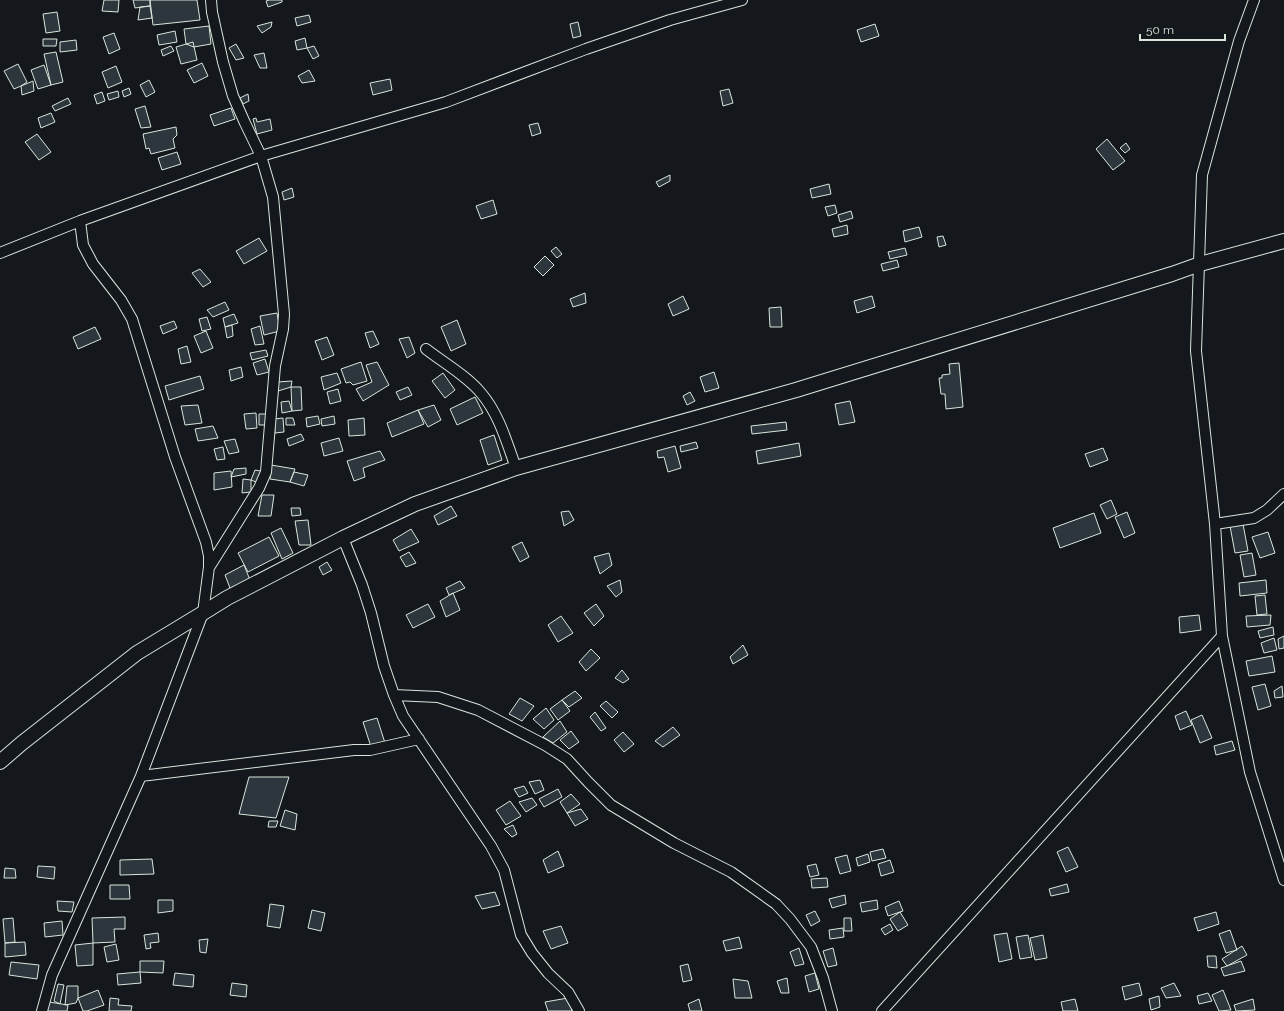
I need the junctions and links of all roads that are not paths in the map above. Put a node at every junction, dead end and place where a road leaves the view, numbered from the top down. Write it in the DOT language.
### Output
graph roads {
  1 [pos="211,0"];
  2 [pos="742,0"];
  3 [pos="1254,0"];
  4 [pos="262,156"];
  5 [pos="80,221"];
  6 [pos="1284,241"];
  7 [pos="0,253"];
  8 [pos="1200,264"];
  9 [pos="426,349"];
  10 [pos="516,468"];
  11 [pos="1284,494"];
  12 [pos="1215,524"];
  13 [pos="343,538"];
  14 [pos="209,567"];
  15 [pos="203,613"];
  16 [pos="1222,636"];
  17 [pos="394,695"];
  18 [pos="418,739"];
  19 [pos="0,762"];
  20 [pos="141,776"];
  21 [pos="1284,880"];
  22 [pos="42,1011"];
  23 [pos="579,1011"];
  24 [pos="832,1011"];
  25 [pos="882,1011"];
  1 -- 4 [label="street"];
  2 -- 4 [label="street"];
  3 -- 8 [label="street"];
  4 -- 5 [label="street"];
  4 -- 14 [label="street"];
  5 -- 7 [label="street"];
  5 -- 14 [label="street"];
  6 -- 8 [label="street"];
  8 -- 10 [label="street"];
  8 -- 12 [label="street"];
  9 -- 10 [label="street"];
  10 -- 13 [label="street"];
  11 -- 12 [label="street"];
  12 -- 16 [label="street"];
  13 -- 15 [label="street"];
  13 -- 17 [label="street"];
  14 -- 15 [label="street"];
  15 -- 19 [label="street"];
  15 -- 20 [label="street"];
  16 -- 21 [label="street"];
  16 -- 25 [label="street"];
  17 -- 18 [label="street"];
  17 -- 24 [label="street"];
  18 -- 20 [label="street"];
  18 -- 23 [label="street"];
  20 -- 22 [label="street"];
}
